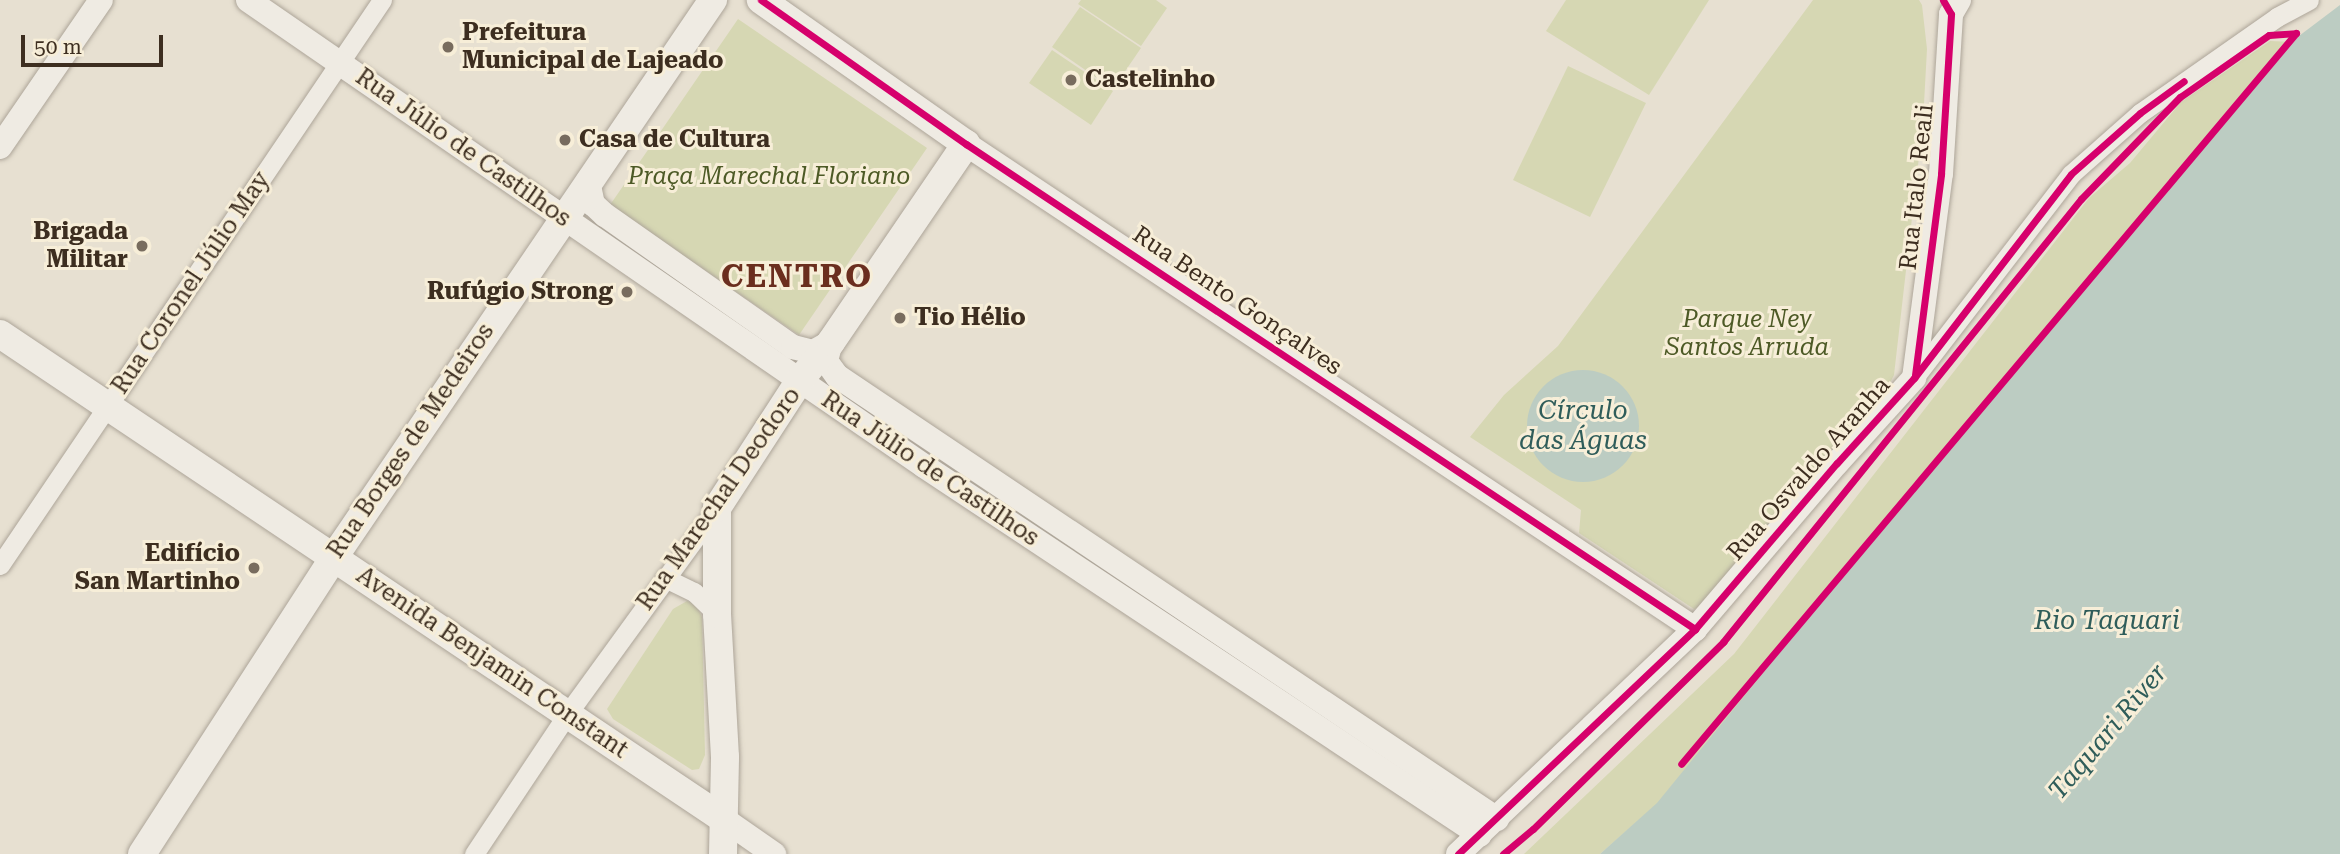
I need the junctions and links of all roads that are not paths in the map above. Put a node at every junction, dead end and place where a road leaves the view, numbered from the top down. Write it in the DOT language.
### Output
graph roads {
  1 [pos="101,0"];
  2 [pos="248,0"];
  3 [pos="382,0"];
  4 [pos="713,0"];
  5 [pos="761,0"];
  6 [pos="2309,0"];
  7 [pos="1951,5"];
  8 [pos="340,64"];
  9 [pos="966,144"];
  10 [pos="0,147"];
  11 [pos="588,181"];
  12 [pos="563,216"];
  13 [pos="0,334"];
  14 [pos="831,342"];
  15 [pos="1914,379"];
  16 [pos="800,380"];
  17 [pos="107,406"];
  18 [pos="938,444"];
  19 [pos="924,466"];
  20 [pos="717,508"];
  21 [pos="1096,550"];
  22 [pos="334,556"];
  23 [pos="0,565"];
  24 [pos="1081,570"];
  25 [pos="665,578"];
  26 [pos="717,614"];
  27 [pos="1695,629"];
  28 [pos="568,713"];
  29 [pos="1375,751"];
  30 [pos="725,757"];
  31 [pos="699,801"];
  32 [pos="1488,827"];
  33 [pos="724,840"];
  34 [pos="142,854"];
  35 [pos="474,854"];
  36 [pos="774,854"];
  37 [pos="1458,854"];
  1 -- 10 [label="street"];
  2 -- 8 [label="street, Rua Júlio de Castilhos"];
  3 -- 8 [label="street, Rua Coronel Júlio May"];
  4 -- 11 [label="main road, Rua Borges de Medeiros"];
  5 -- 9 [label="main road, Rua Bento Gonçalves"];
  6 -- 15 [label="street, Rua Osvaldo Aranha"];
  7 -- 15 [label="street, Rua Italo Reali"];
  8 -- 12 [label="street, Rua Júlio de Castilhos"];
  8 -- 17 [label="street, Rua Coronel Júlio May"];
  9 -- 14 [label="main road, Rua Marechal Deodoro"];
  9 -- 27 [label="street, Rua Bento Gonçalves"];
  11 -- 12 [label="main road, Rua Borges de Medeiros"];
  11 -- 14 [label="street, Rua Júlio de Castilhos"];
  12 -- 16 [label="street, Rua Júlio de Castilhos"];
  12 -- 22 [label="main road, Rua Borges de Medeiros"];
  13 -- 17 [label="main road, Avenida Benjamin Constant"];
  14 -- 16 [label="main road, Rua Marechal Deodoro"];
  14 -- 18 [label="street, Rua Júlio de Castilhos"];
  15 -- 27 [label="street, Rua Osvaldo Aranha"];
  16 -- 19 [label="street, Rua Júlio de Castilhos"];
  16 -- 20 [label="main road, Rua Marechal Deodoro"];
  17 -- 22 [label="main road, Avenida Benjamin Constant"];
  17 -- 23 [label="street, Rua Coronel Júlio May"];
  18 -- 19 [label="street"];
  18 -- 21 [label="street, Rua Júlio de Castilhos"];
  19 -- 24 [label="street, Rua Júlio de Castilhos"];
  20 -- 25 [label="street, Rua Marechal Deodoro"];
  20 -- 26 [label="main road"];
  21 -- 24 [label="street"];
  21 -- 29 [label="street, Rua Júlio de Castilhos"];
  22 -- 28 [label="main road, Avenida Benjamin Constant"];
  22 -- 34 [label="main road, Rua Borges de Medeiros"];
  24 -- 29 [label="street, Rua Júlio de Castilhos"];
  25 -- 26 [label="street"];
  25 -- 28 [label="street, Rua Marechal Deodoro"];
  26 -- 30 [label="main road"];
  27 -- 32 [label="street, Rua Osvaldo Aranha"];
  28 -- 31 [label="main road, Avenida Benjamin Constant"];
  28 -- 35 [label="street, Rua Marechal Deodoro"];
  29 -- 32 [label="street, Rua Júlio de Castilhos"];
  30 -- 31 [label="main road"];
  30 -- 33 [label="main road"];
  31 -- 33 [label="main road"];
  32 -- 37 [label="street, Rua Osvaldo Aranha"];
  33 -- 36 [label="street"];
}
